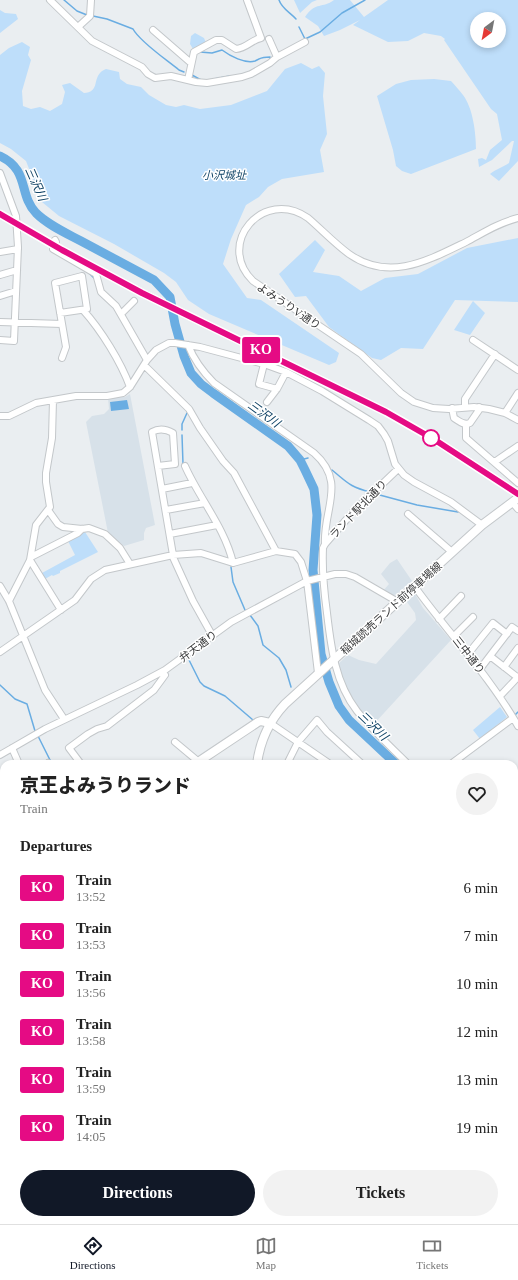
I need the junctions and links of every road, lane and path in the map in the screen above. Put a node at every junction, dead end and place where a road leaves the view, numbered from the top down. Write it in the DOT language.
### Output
graph roads {
  1 [pos="50,0"];
  2 [pos="91,0"];
  3 [pos="247,0"];
  4 [pos="78,27"];
  5 [pos="153,30"];
  6 [pos="269,39"];
  7 [pos="306,42"];
  8 [pos="277,57"];
  9 [pos="191,63"];
  10 [pos="188,80"];
  11 [pos="1,172"];
  12 [pos="518,218"];
  13 [pos="55,240"];
  14 [pos="18,249"];
  15 [pos="0,252"];
  16 [pos="17,270"];
  17 [pos="0,275"];
  18 [pos="16,291"];
  19 [pos="0,296"];
  20 [pos="134,302"];
  21 [pos="83,310"];
  22 [pos="60,313"];
  23 [pos="121,314"];
  24 [pos="0,322"];
  25 [pos="16,322"];
  26 [pos="62,324"];
  27 [pos="0,340"];
  28 [pos="473,340"];
  29 [pos="187,344"];
  30 [pos="495,354"];
  31 [pos="62,358"];
  32 [pos="146,362"];
  33 [pos="264,364"];
  34 [pos="518,370"];
  35 [pos="286,372"];
  36 [pos="130,387"];
  37 [pos="277,389"];
  38 [pos="518,393"];
  39 [pos="53,400"];
  40 [pos="266,402"];
  41 [pos="464,407"];
  42 [pos="479,407"];
  43 [pos="452,408"];
  44 [pos="505,413"];
  45 [pos="0,416"];
  46 [pos="518,420"];
  47 [pos="466,424"];
  48 [pos="518,446"];
  49 [pos="492,461"];
  50 [pos="158,466"];
  51 [pos="185,466"];
  52 [pos="398,469"];
  53 [pos="192,483"];
  54 [pos="518,483"];
  55 [pos="162,488"];
  56 [pos="515,500"];
  57 [pos="205,503"];
  58 [pos="518,509"];
  59 [pos="48,510"];
  60 [pos="166,510"];
  61 [pos="408,514"];
  62 [pos="217,525"];
  63 [pos="482,525"];
  64 [pos="82,529"];
  65 [pos="170,534"];
  66 [pos="325,544"];
  67 [pos="276,551"];
  68 [pos="452,552"];
  69 [pos="172,555"];
  70 [pos="31,559"];
  71 [pos="233,563"];
  72 [pos="130,564"];
  73 [pos="323,576"];
  74 [pos="307,581"];
  75 [pos="0,586"];
  76 [pos="415,587"];
  77 [pos="461,596"];
  78 [pos="9,600"];
  79 [pos="398,602"];
  80 [pos="61,610"];
  81 [pos="472,616"];
  82 [pos="439,620"];
  83 [pos="518,631"];
  84 [pos="507,634"];
  85 [pos="212,635"];
  86 [pos="24,636"];
  87 [pos="454,636"];
  88 [pos="518,648"];
  89 [pos="0,652"];
  90 [pos="468,654"];
  91 [pos="490,656"];
  92 [pos="332,661"];
  93 [pos="504,667"];
  94 [pos="480,669"];
  95 [pos="162,672"];
  96 [pos="319,672"];
  97 [pos="518,677"];
  98 [pos="500,696"];
  99 [pos="64,719"];
  100 [pos="515,719"];
  101 [pos="270,723"];
  102 [pos="175,742"];
  103 [pos="298,742"];
  104 [pos="12,748"];
  105 [pos="0,755"];
  106 [pos="355,758"];
  107 [pos="17,760"];
  108 [pos="78,760"];
  109 [pos="194,760"];
  110 [pos="201,760"];
  111 [pos="258,760"];
  112 [pos="289,760"];
  113 [pos="319,760"];
  114 [pos="357,760"];
  115 [pos="404,760"];
  116 [pos="458,760"];
  1 -- 4 [label="street"];
  2 -- 4 [label="street"];
  3 -- 9 [label="street"];
  4 -- 10 [label="street"];
  5 -- 9 [label="street"];
  6 -- 8 [label="street"];
  7 -- 8 [label="street"];
  8 -- 10 [label="street"];
  9 -- 10 [label="street"];
  11 -- 14 [label="street"];
  12 -- 43 [label="street, よみうりV通り"];
  13 -- 23 [label="street"];
  14 -- 15 [label="street"];
  14 -- 16 [label="street"];
  16 -- 17 [label="street"];
  16 -- 18 [label="street"];
  18 -- 19 [label="street"];
  18 -- 25 [label="street"];
  20 -- 23 [label="street"];
  21 -- 22 [label="street"];
  21 -- 22 [label="street"];
  21 -- 36 [label="street"];
  22 -- 26 [label="street"];
  23 -- 32 [label="street"];
  24 -- 25 [label="street"];
  25 -- 26 [label="street"];
  25 -- 27 [label="street"];
  26 -- 31 [label="street"];
  28 -- 30 [label="street"];
  29 -- 32 [label="street"];
  29 -- 33 [label="street"];
  29 -- 66 [label="street"];
  30 -- 34 [label="street"];
  30 -- 41 [label="street"];
  32 -- 36 [label="street"];
  32 -- 67 [label="street"];
  33 -- 35 [label="street"];
  33 -- 37 [label="street"];
  35 -- 37 [label="street"];
  35 -- 52 [label="street"];
  36 -- 39 [label="street"];
  37 -- 40 [label="street"];
  38 -- 44 [label="street"];
  39 -- 45 [label="street"];
  39 -- 59 [label="street"];
  41 -- 42 [label="street, よみうりV通り"];
  41 -- 43 [label="street, よみうりV通り"];
  42 -- 44 [label="street, よみうりV通り"];
  42 -- 47 [label="street"];
  43 -- 47 [label="street"];
  44 -- 46 [label="street, よみうりV通り"];
  47 -- 49 [label="street"];
  48 -- 49 [label="street"];
  49 -- 54 [label="street"];
  50 -- 50 [label="street"];
  50 -- 55 [label="street"];
  51 -- 53 [label="street"];
  52 -- 63 [label="street"];
  52 -- 66 [label="street, ランド駅北通り"];
  53 -- 55 [label="street"];
  53 -- 57 [label="street"];
  55 -- 60 [label="street"];
  56 -- 58 [label="street"];
  56 -- 63 [label="main road, 稲城読売ランド前停車場線"];
  57 -- 60 [label="street"];
  57 -- 62 [label="street"];
  59 -- 64 [label="street"];
  59 -- 70 [label="street"];
  60 -- 65 [label="street"];
  61 -- 68 [label="street"];
  62 -- 65 [label="street"];
  62 -- 71 [label="street"];
  63 -- 68 [label="main road, 稲城読売ランド前停車場線"];
  64 -- 70 [label="street"];
  64 -- 72 [label="street"];
  65 -- 69 [label="street"];
  66 -- 73 [label="street, ランド駅北通り"];
  67 -- 71 [label="street"];
  67 -- 74 [label="street"];
  68 -- 76 [label="main road, 稲城読売ランド前停車場線"];
  69 -- 71 [label="street"];
  69 -- 72 [label="street"];
  69 -- 85 [label="street"];
  70 -- 78 [label="street"];
  70 -- 80 [label="street"];
  72 -- 80 [label="street"];
  73 -- 74 [label="street, 弁天通り"];
  73 -- 79 [label="street, 弁天通り"];
  73 -- 92 [label="street, ランド駅北通り"];
  74 -- 85 [label="street, 弁天通り"];
  74 -- 96 [label="street"];
  75 -- 78 [label="street"];
  76 -- 79 [label="main road, 稲城読売ランド前停車場線"];
  76 -- 82 [label="street, 三中通り"];
  77 -- 82 [label="street"];
  78 -- 86 [label="street"];
  79 -- 92 [label="main road, 稲城読売ランド前停車場線"];
  80 -- 86 [label="street"];
  81 -- 87 [label="street"];
  82 -- 87 [label="street, 三中通り"];
  83 -- 84 [label="street"];
  84 -- 90 [label="street"];
  84 -- 91 [label="street"];
  85 -- 95 [label="street, 弁天通り"];
  86 -- 89 [label="street"];
  86 -- 99 [label="street"];
  87 -- 90 [label="street, 三中通り"];
  88 -- 93 [label="street"];
  90 -- 94 [label="street, 三中通り"];
  91 -- 93 [label="street"];
  91 -- 94 [label="street"];
  92 -- 96 [label="main road, 稲城読売ランド前停車場線"];
  92 -- 115 [label="street, ランド駅北通り"];
  93 -- 97 [label="street"];
  94 -- 98 [label="street, 三中通り"];
  95 -- 99 [label="street, 弁天通り"];
  95 -- 108 [label="street"];
  96 -- 101 [label="main road, 稲城読売ランド前停車場線"];
  97 -- 98 [label="street"];
  98 -- 100 [label="street, 三中通り"];
  99 -- 104 [label="street, 弁天通り"];
  100 -- 116 [label="street"];
  101 -- 103 [label="street"];
  101 -- 110 [label="main road"];
  101 -- 111 [label="main road, 稲城読売ランド前停車場線"];
  102 -- 109 [label="street"];
  103 -- 106 [label="street"];
  103 -- 112 [label="street"];
  103 -- 113 [label="street"];
  104 -- 105 [label="street, 弁天通り"];
  104 -- 107 [label="street"];
  106 -- 114 [label="street"];
}
